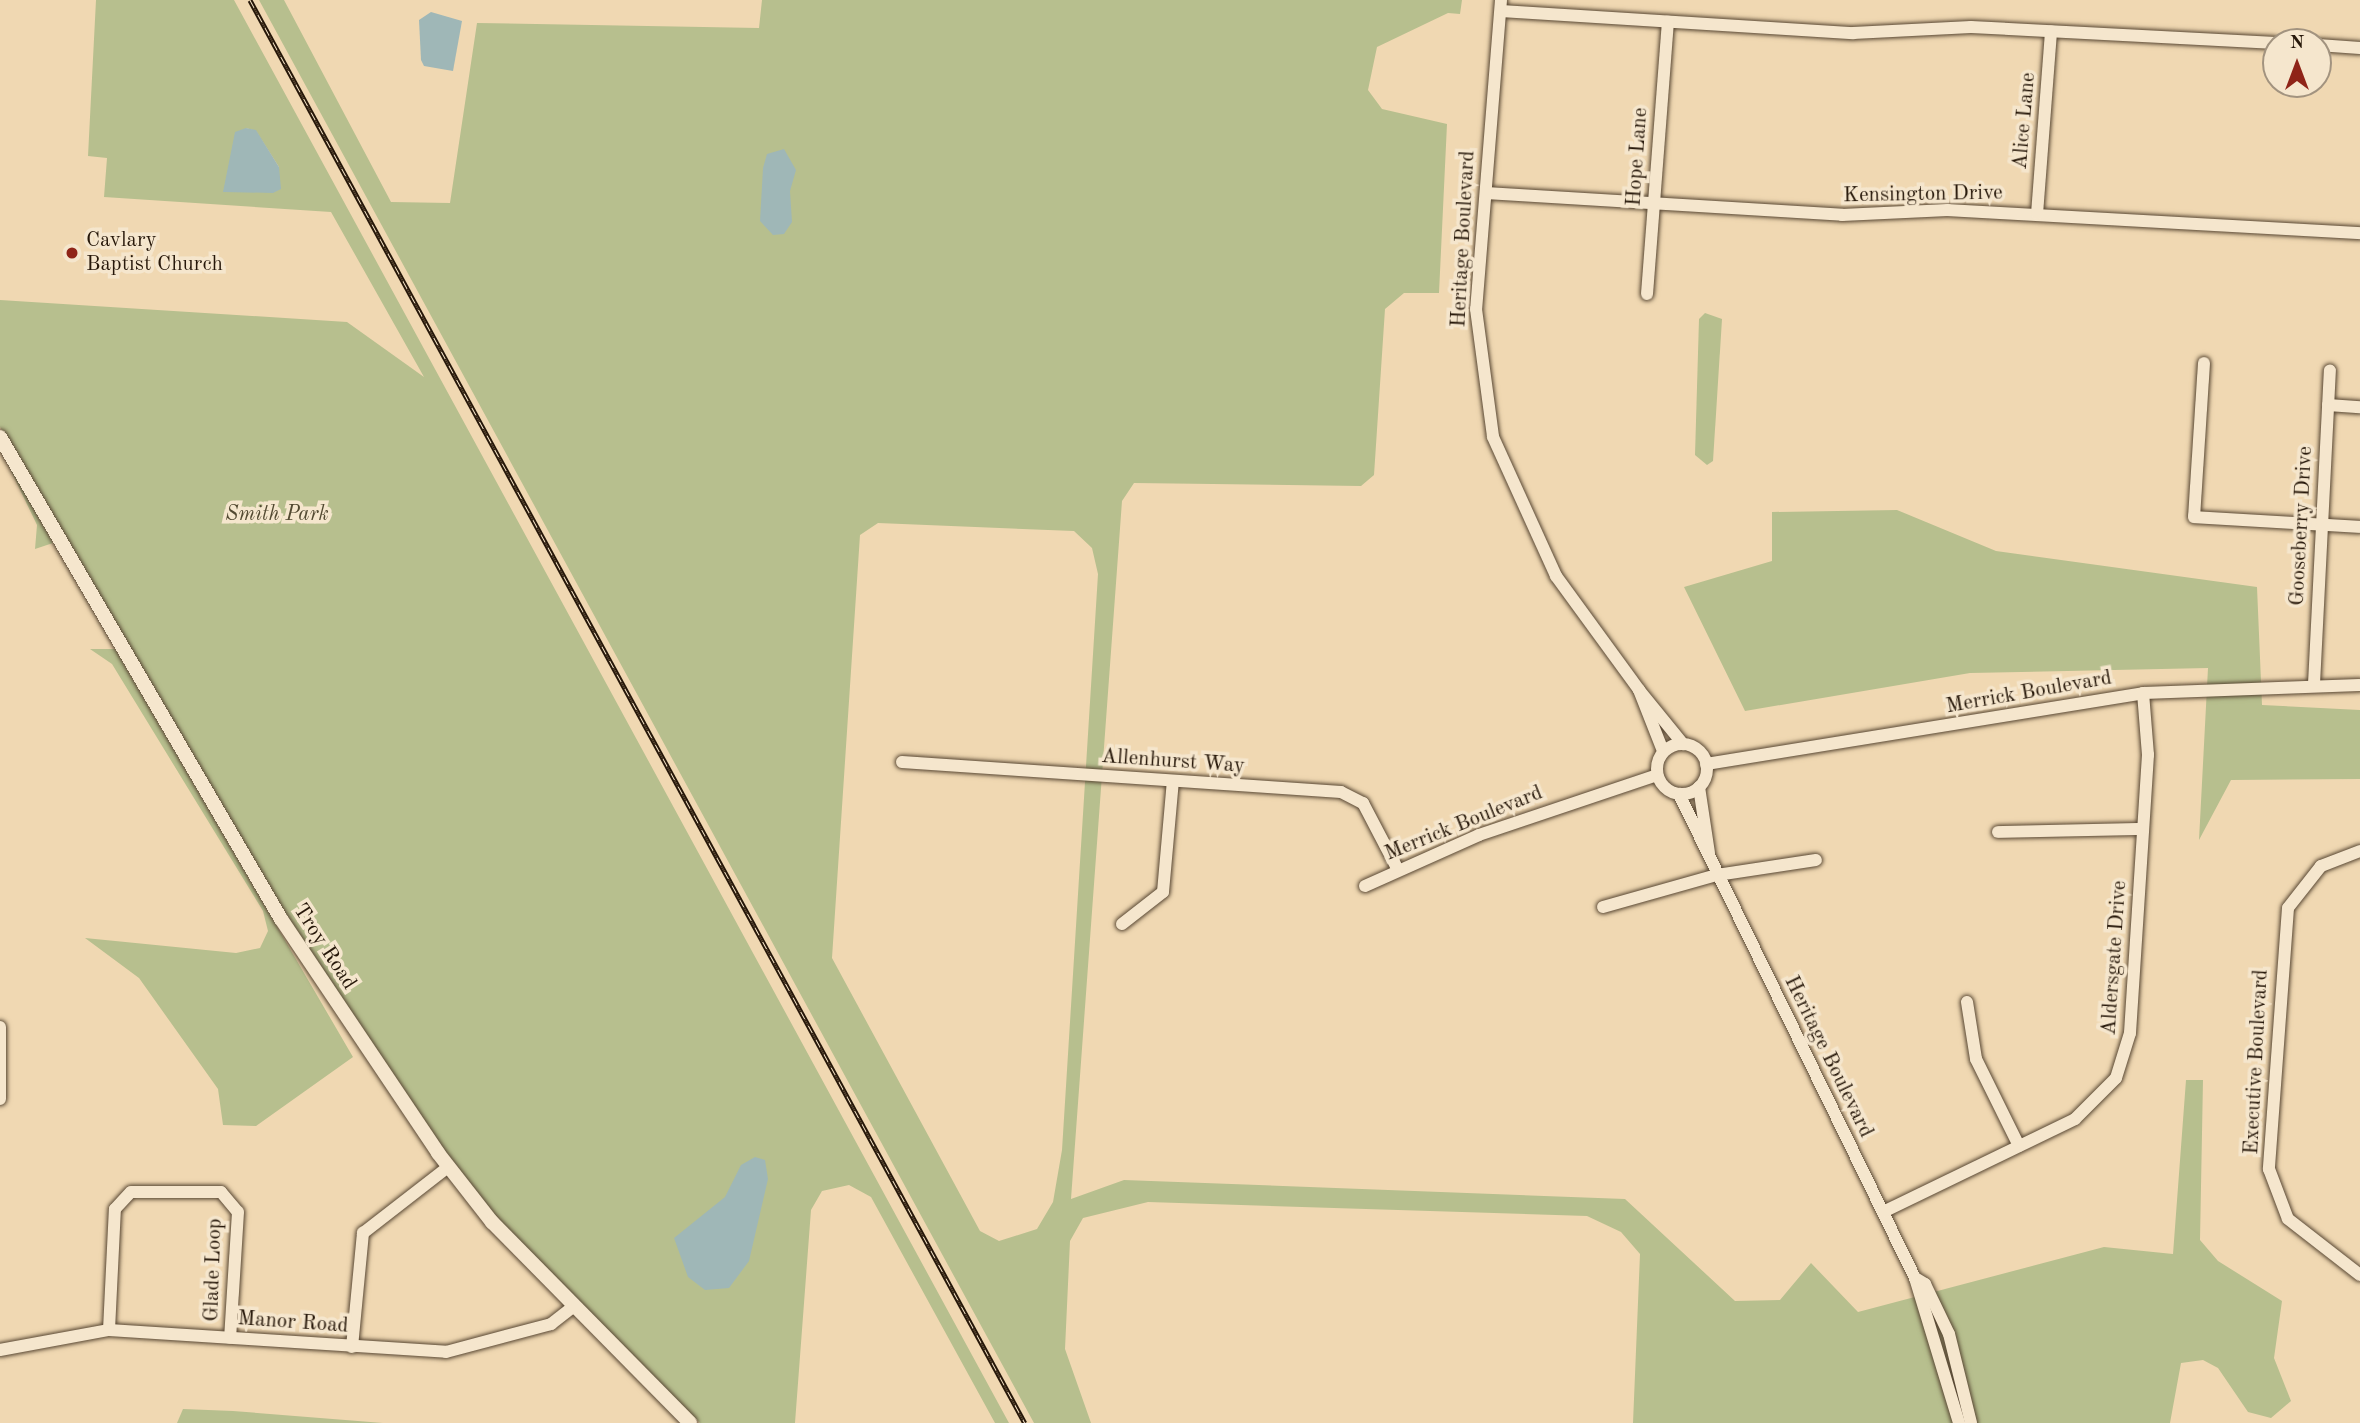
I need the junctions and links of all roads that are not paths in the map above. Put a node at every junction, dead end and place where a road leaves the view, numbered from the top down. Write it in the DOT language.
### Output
graph roads {
  1 [pos="1501,6"];
  2 [pos="1668,22"];
  3 [pos="2052,32"];
  4 [pos="2262,42"];
  5 [pos="2332,46"];
  6 [pos="2360,48"];
  7 [pos="1486,193"];
  8 [pos="1654,204"];
  9 [pos="2037,214"];
  10 [pos="2360,233"];
  11 [pos="1647,295"];
  12 [pos="2204,363"];
  13 [pos="2330,370"];
  14 [pos="2328,405"];
  15 [pos="2360,407"];
  16 [pos="0,438"];
  17 [pos="2321,525"];
  18 [pos="2360,527"];
  19 [pos="2314,684"];
  20 [pos="2360,685"];
  21 [pos="1639,690"];
  22 [pos="2144,693"];
  23 [pos="1683,744"];
  24 [pos="1663,751"];
  25 [pos="902,762"];
  26 [pos="1706,764"];
  27 [pos="1657,775"];
  28 [pos="1173,781"];
  29 [pos="1699,787"];
  30 [pos="1679,793"];
  31 [pos="2143,830"];
  32 [pos="1998,832"];
  33 [pos="2360,851"];
  34 [pos="1709,853"];
  35 [pos="1816,860"];
  36 [pos="1398,870"];
  37 [pos="1717,876"];
  38 [pos="1365,887"];
  39 [pos="1603,907"];
  40 [pos="1122,924"];
  41 [pos="1967,1002"];
  42 [pos="0,1027"];
  43 [pos="0,1099"];
  44 [pos="2019,1146"];
  45 [pos="448,1167"];
  46 [pos="1883,1212"];
  47 [pos="2360,1275"];
  48 [pos="1915,1278"];
  49 [pos="574,1306"];
  50 [pos="109,1331"];
  51 [pos="230,1338"];
  52 [pos="352,1347"];
  53 [pos="0,1350"];
  54 [pos="690,1423"];
  55 [pos="1959,1423"];
  56 [pos="1971,1423"];
  1 -- 2 [label="street"];
  1 -- 7 [label="street, Heritage Boulevard"];
  2 -- 3 [label="street"];
  2 -- 8 [label="street, Hope Lane"];
  3 -- 4 [label="street"];
  3 -- 9 [label="street, Alice Lane"];
  5 -- 6 [label="street"];
  7 -- 8 [label="street, Kensington Drive"];
  7 -- 21 [label="street, Heritage Boulevard"];
  8 -- 9 [label="street, Kensington Drive"];
  8 -- 11 [label="street, Hope Lane"];
  9 -- 10 [label="street, Kensington Drive"];
  12 -- 17 [label="street"];
  13 -- 14 [label="street, Gooseberry Drive"];
  14 -- 15 [label="street"];
  14 -- 17 [label="street, Gooseberry Drive"];
  16 -- 45 [label="street, Troy Road"];
  17 -- 18 [label="street"];
  17 -- 19 [label="street, Gooseberry Drive"];
  19 -- 20 [label="street, Merrick Boulevard"];
  19 -- 22 [label="street, Merrick Boulevard"];
  21 -- 23 [label="street, Heritage Boulevard"];
  21 -- 24 [label="street, Heritage Boulevard"];
  22 -- 26 [label="street, Merrick Boulevard"];
  22 -- 31 [label="street, Aldersgate Drive"];
  23 -- 24 [label="street"];
  23 -- 26 [label="street"];
  24 -- 27 [label="street"];
  25 -- 28 [label="street, Allenhurst Way"];
  26 -- 29 [label="street"];
  27 -- 30 [label="street"];
  27 -- 36 [label="street, Merrick Boulevard"];
  28 -- 36 [label="street, Allenhurst Way"];
  28 -- 40 [label="street"];
  29 -- 30 [label="street"];
  29 -- 34 [label="street, Heritage Boulevard"];
  30 -- 34 [label="street, Heritage Boulevard"];
  31 -- 32 [label="street"];
  31 -- 44 [label="street, Aldersgate Drive"];
  33 -- 47 [label="street, Executive Boulevard"];
  34 -- 37 [label="street, Heritage Boulevard"];
  35 -- 37 [label="street"];
  36 -- 38 [label="street, Merrick Boulevard"];
  37 -- 39 [label="street"];
  37 -- 46 [label="street, Heritage Boulevard"];
  41 -- 44 [label="street"];
  42 -- 43 [label="street"];
  44 -- 46 [label="street, Aldersgate Drive"];
  45 -- 49 [label="street, Troy Road"];
  45 -- 52 [label="street"];
  46 -- 48 [label="street, Heritage Boulevard"];
  48 -- 55 [label="street, Heritage Boulevard"];
  48 -- 56 [label="street, Heritage Boulevard"];
  49 -- 52 [label="street, Manor Road"];
  49 -- 54 [label="street, Troy Road"];
  50 -- 51 [label="street, Manor Road"];
  50 -- 51 [label="street, Glade Loop"];
  50 -- 53 [label="street, Manor Road"];
  51 -- 52 [label="street, Manor Road"];
}
